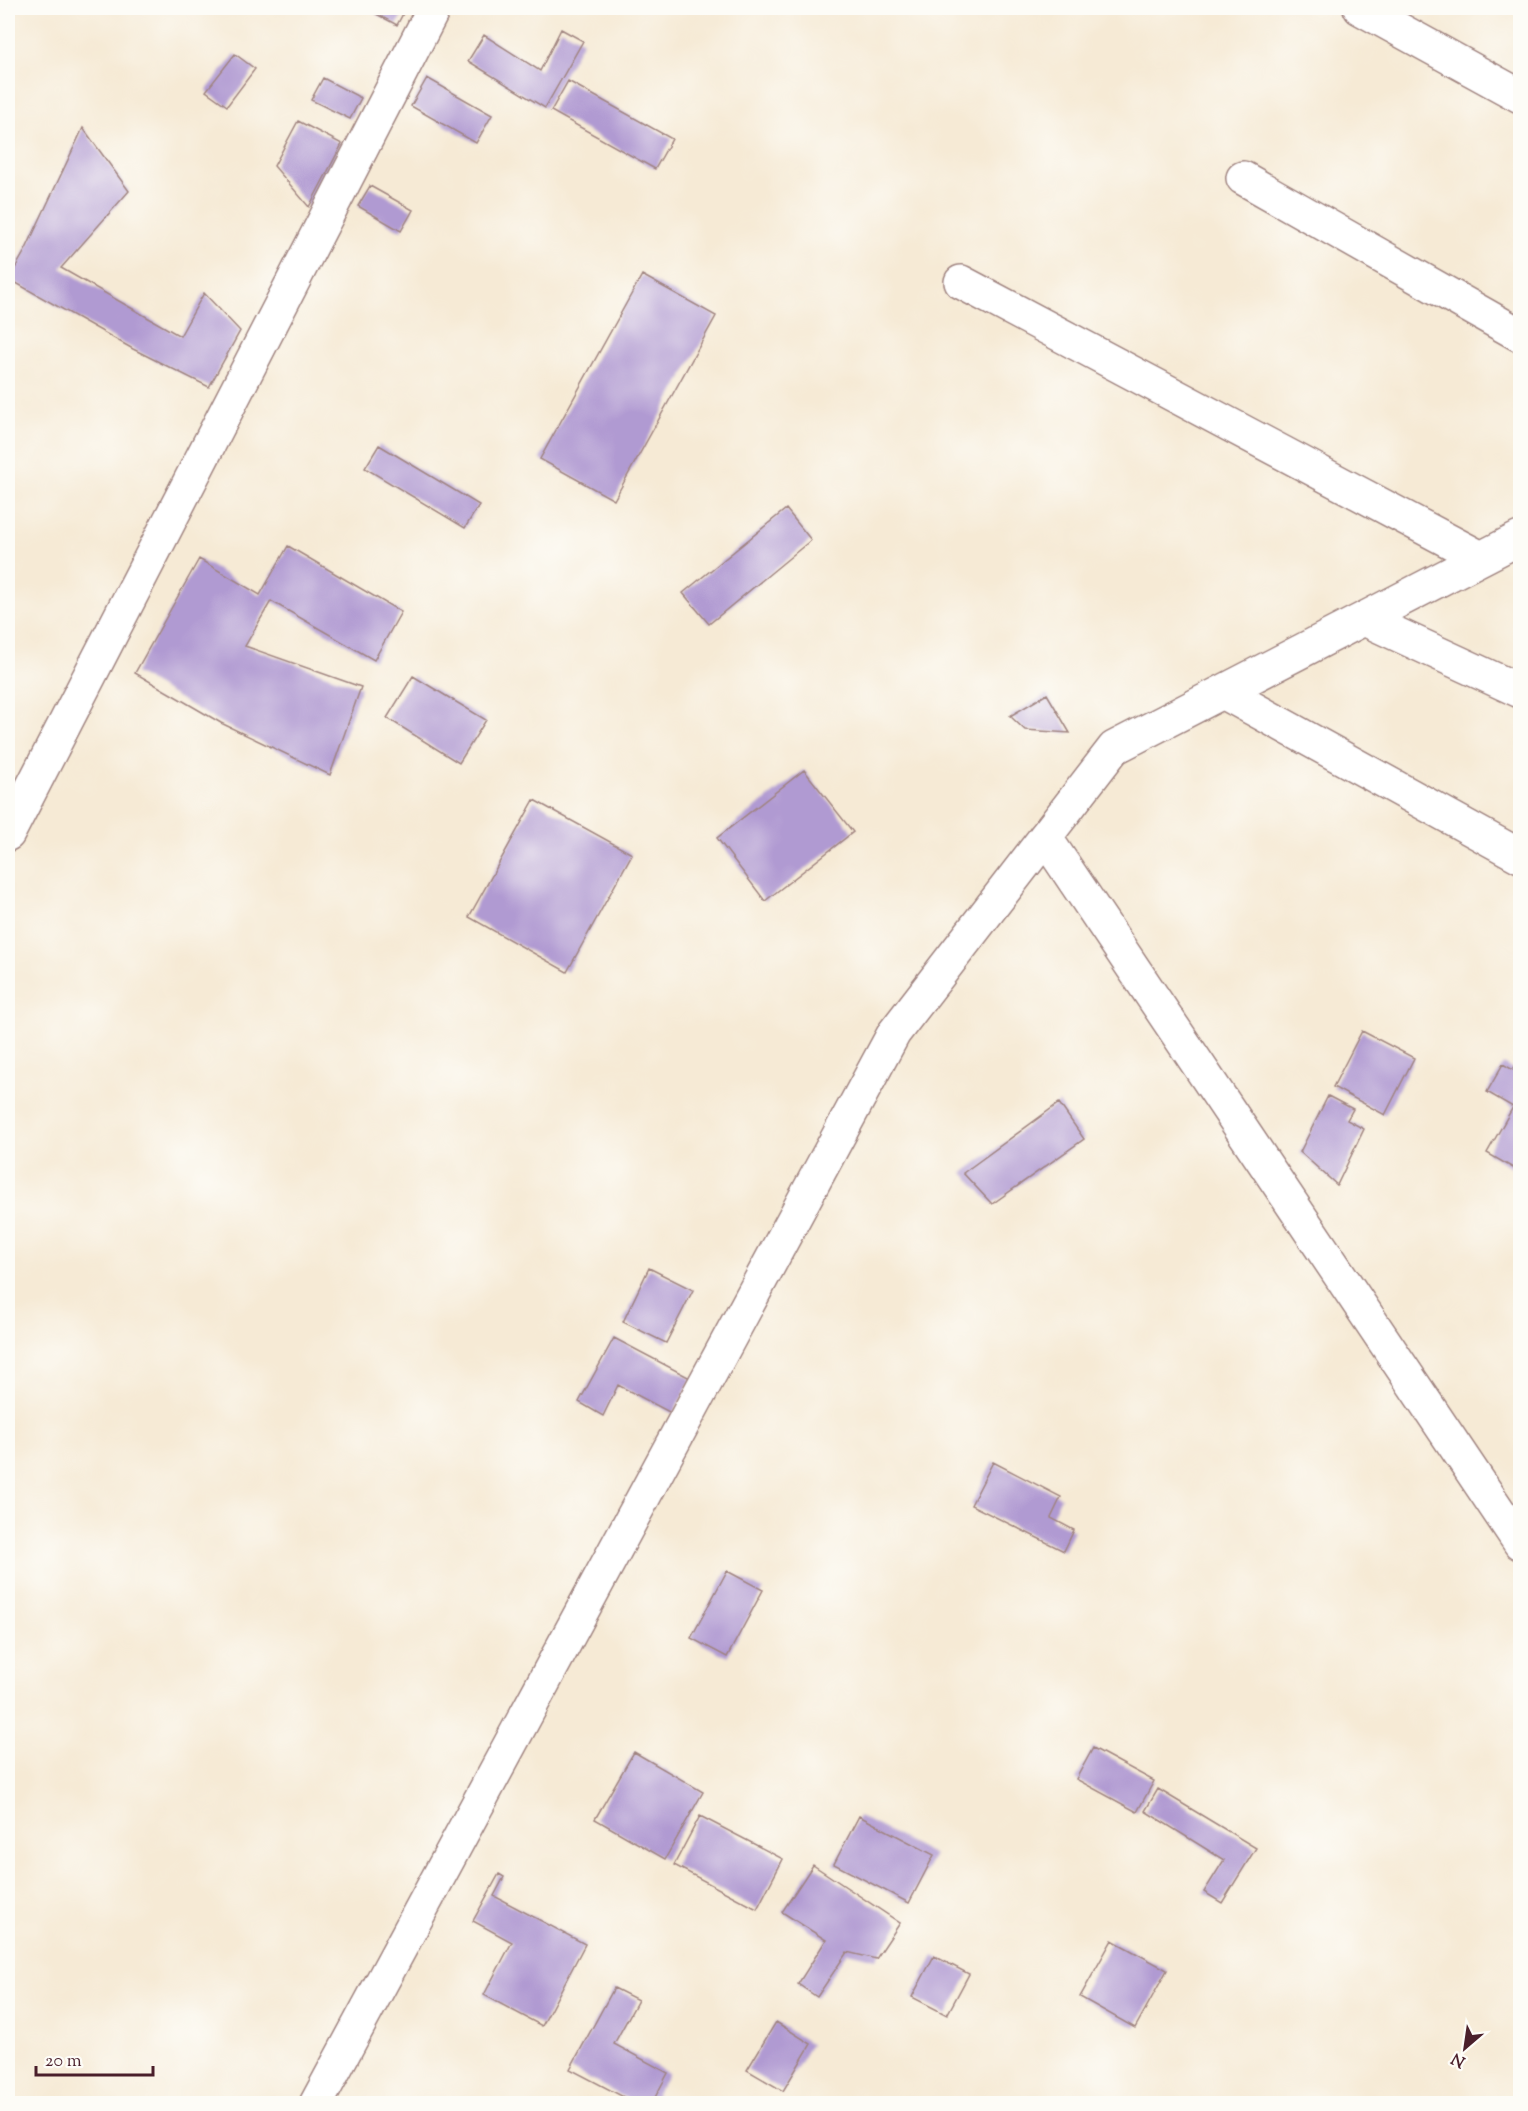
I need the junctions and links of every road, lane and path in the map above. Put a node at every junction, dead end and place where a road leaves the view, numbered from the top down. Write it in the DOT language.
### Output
graph roads {
  1 [pos="434,8"];
  2 [pos="1360,8"];
  3 [pos="1521,96"];
  4 [pos="1243,178"];
  5 [pos="960,282"];
  6 [pos="1521,335"];
  7 [pos="1521,538"];
  8 [pos="1481,558"];
  9 [pos="1364,619"];
  10 [pos="1521,691"];
  11 [pos="1223,692"];
  12 [pos="8,834"];
  13 [pos="1045,837"];
  14 [pos="1521,856"];
  15 [pos="1521,1542"];
  16 [pos="316,2103"];
  1 -- 12 [label="street"];
  2 -- 3 [label="street"];
  4 -- 6 [label="street"];
  5 -- 8 [label="street"];
  7 -- 8 [label="street"];
  8 -- 9 [label="street"];
  9 -- 10 [label="street"];
  9 -- 11 [label="street"];
  11 -- 13 [label="street"];
  11 -- 14 [label="street"];
  13 -- 15 [label="street"];
  13 -- 16 [label="street"];
}
